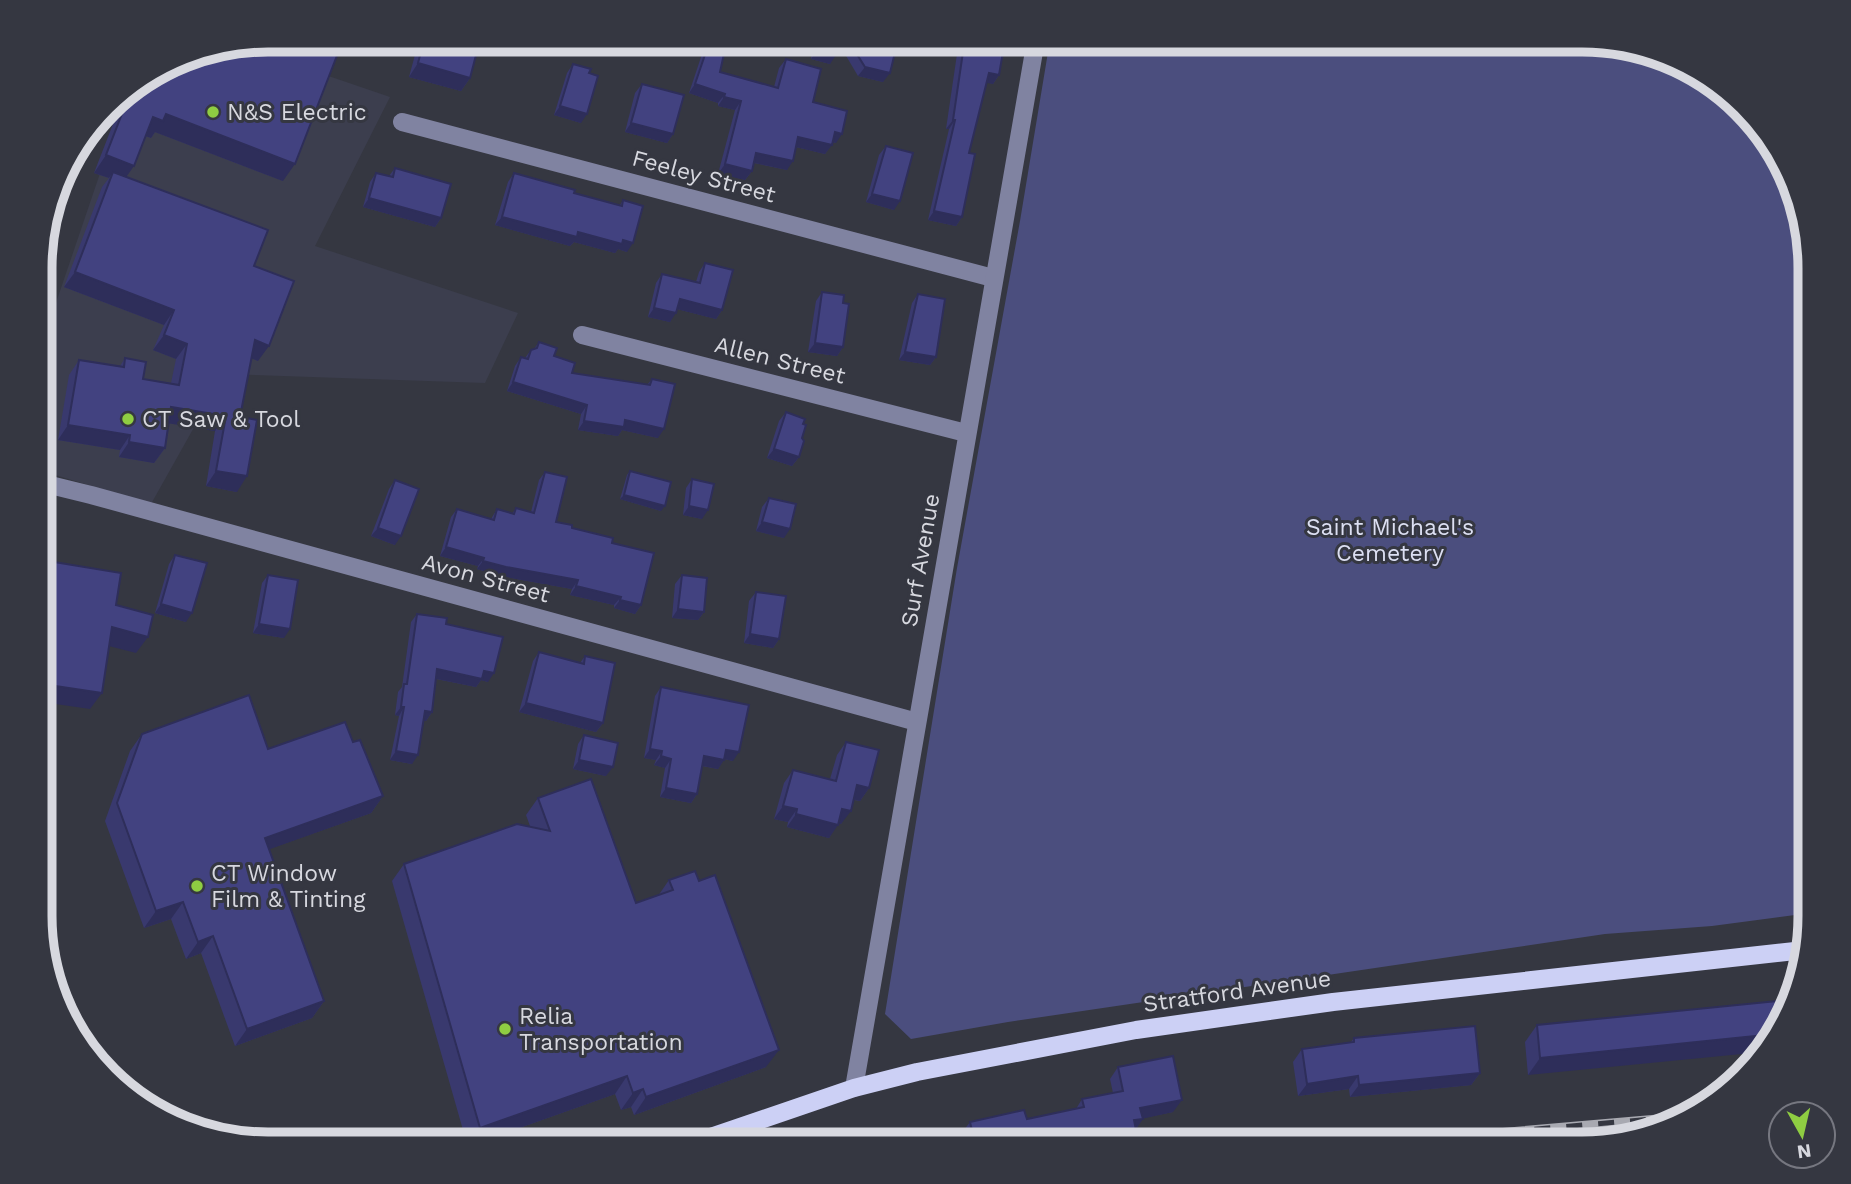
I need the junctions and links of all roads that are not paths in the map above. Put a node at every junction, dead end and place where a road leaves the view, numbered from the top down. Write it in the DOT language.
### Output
graph roads {
  1 [pos="1034,52"];
  2 [pos="402,122"];
  3 [pos="993,278"];
  4 [pos="582,335"];
  5 [pos="966,433"];
  6 [pos="52,486"];
  7 [pos="917,722"];
  8 [pos="1795,951"];
  9 [pos="854,1088"];
  10 [pos="726,1132"];
  1 -- 3 [label="street, Surf Avenue"];
  2 -- 3 [label="street, Feeley Street"];
  3 -- 5 [label="street, Surf Avenue"];
  4 -- 5 [label="street, Allen Street"];
  5 -- 7 [label="street, Surf Avenue"];
  6 -- 7 [label="street, Avon Street"];
  7 -- 9 [label="street, Surf Avenue"];
  8 -- 9 [label="main road, Stratford Avenue"];
  9 -- 10 [label="main road, Stratford Avenue"];
}
